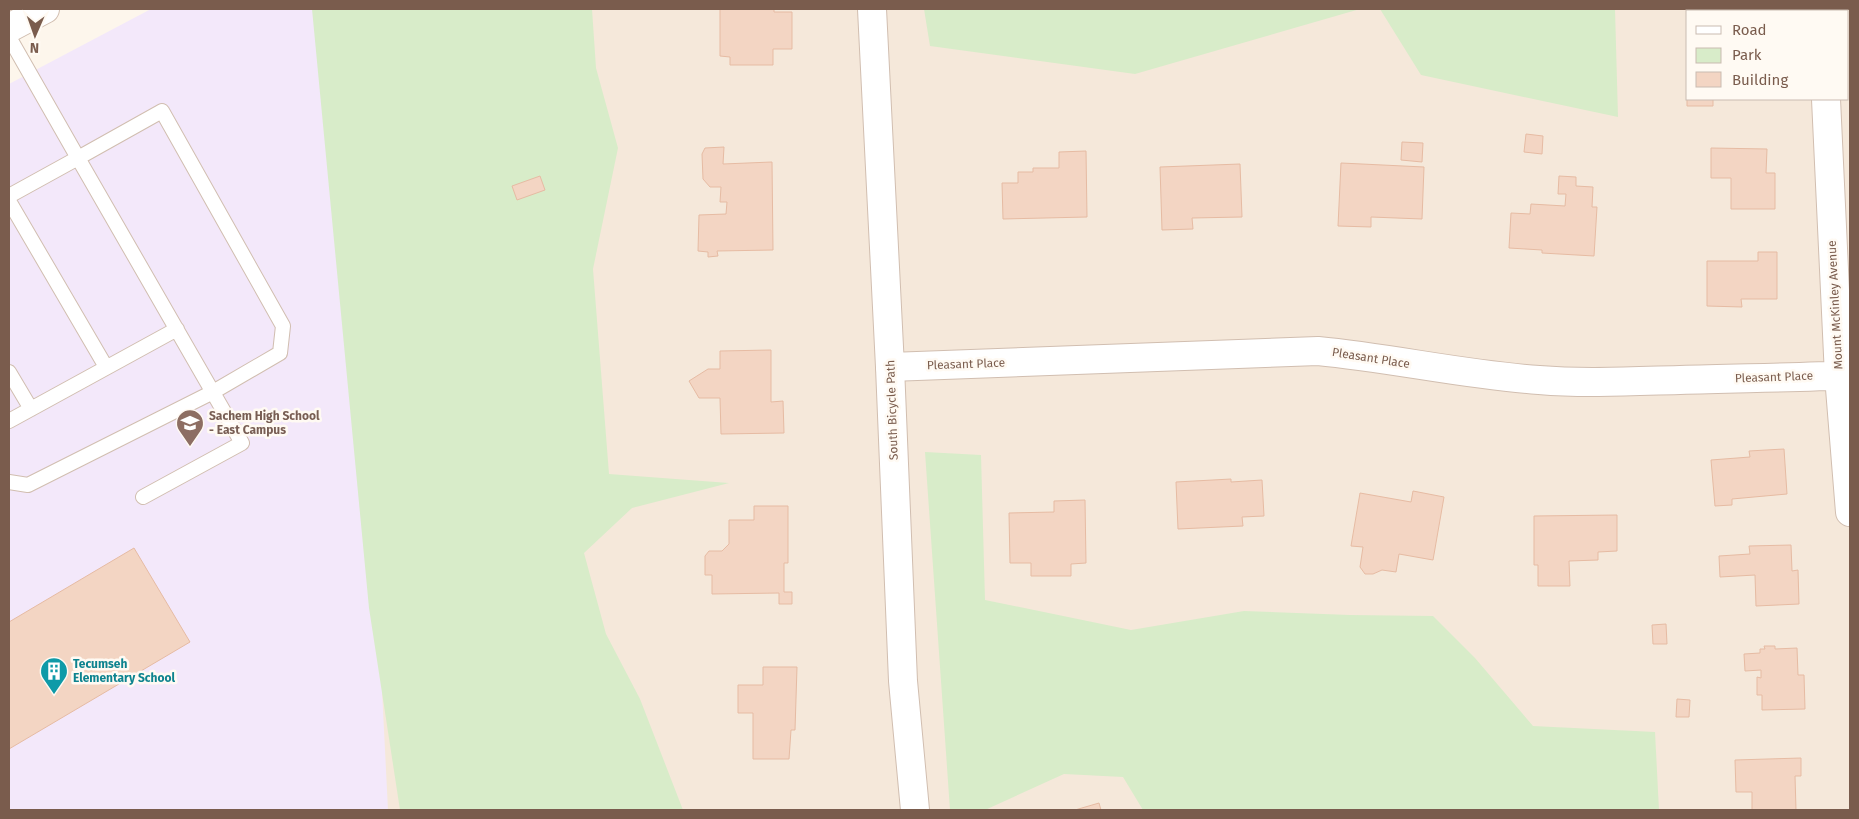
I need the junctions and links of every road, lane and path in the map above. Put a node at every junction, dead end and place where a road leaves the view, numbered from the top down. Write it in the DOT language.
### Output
graph roads {
  1 [pos="45,9"];
  2 [pos="872,9"];
  3 [pos="9,28"];
  4 [pos="9,37"];
  5 [pos="1826,100"];
  6 [pos="78,158"];
  7 [pos="9,196"];
  8 [pos="9,201"];
  9 [pos="177,329"];
  10 [pos="106,367"];
  11 [pos="890,367"];
  12 [pos="9,372"];
  13 [pos="1844,375"];
  14 [pos="213,392"];
  15 [pos="31,409"];
  16 [pos="9,421"];
  17 [pos="9,482"];
  18 [pos="143,497"];
  19 [pos="1850,512"];
  20 [pos="915,810"];
  1 -- 3 [label="street"];
  2 -- 11 [label="street, South Bicycle Path"];
  4 -- 6 [label="lane"];
  5 -- 13 [label="street, Mount McKinley Avenue"];
  6 -- 7 [label="lane"];
  6 -- 9 [label="lane"];
  6 -- 14 [label="lane"];
  8 -- 10 [label="lane"];
  9 -- 10 [label="lane"];
  9 -- 14 [label="lane"];
  10 -- 15 [label="lane"];
  11 -- 13 [label="street, Pleasant Place"];
  11 -- 20 [label="street, South Bicycle Path"];
  12 -- 15 [label="lane"];
  13 -- 19 [label="street, Mount McKinley Avenue"];
  14 -- 17 [label="lane"];
  14 -- 18 [label="lane"];
  15 -- 16 [label="lane"];
}
